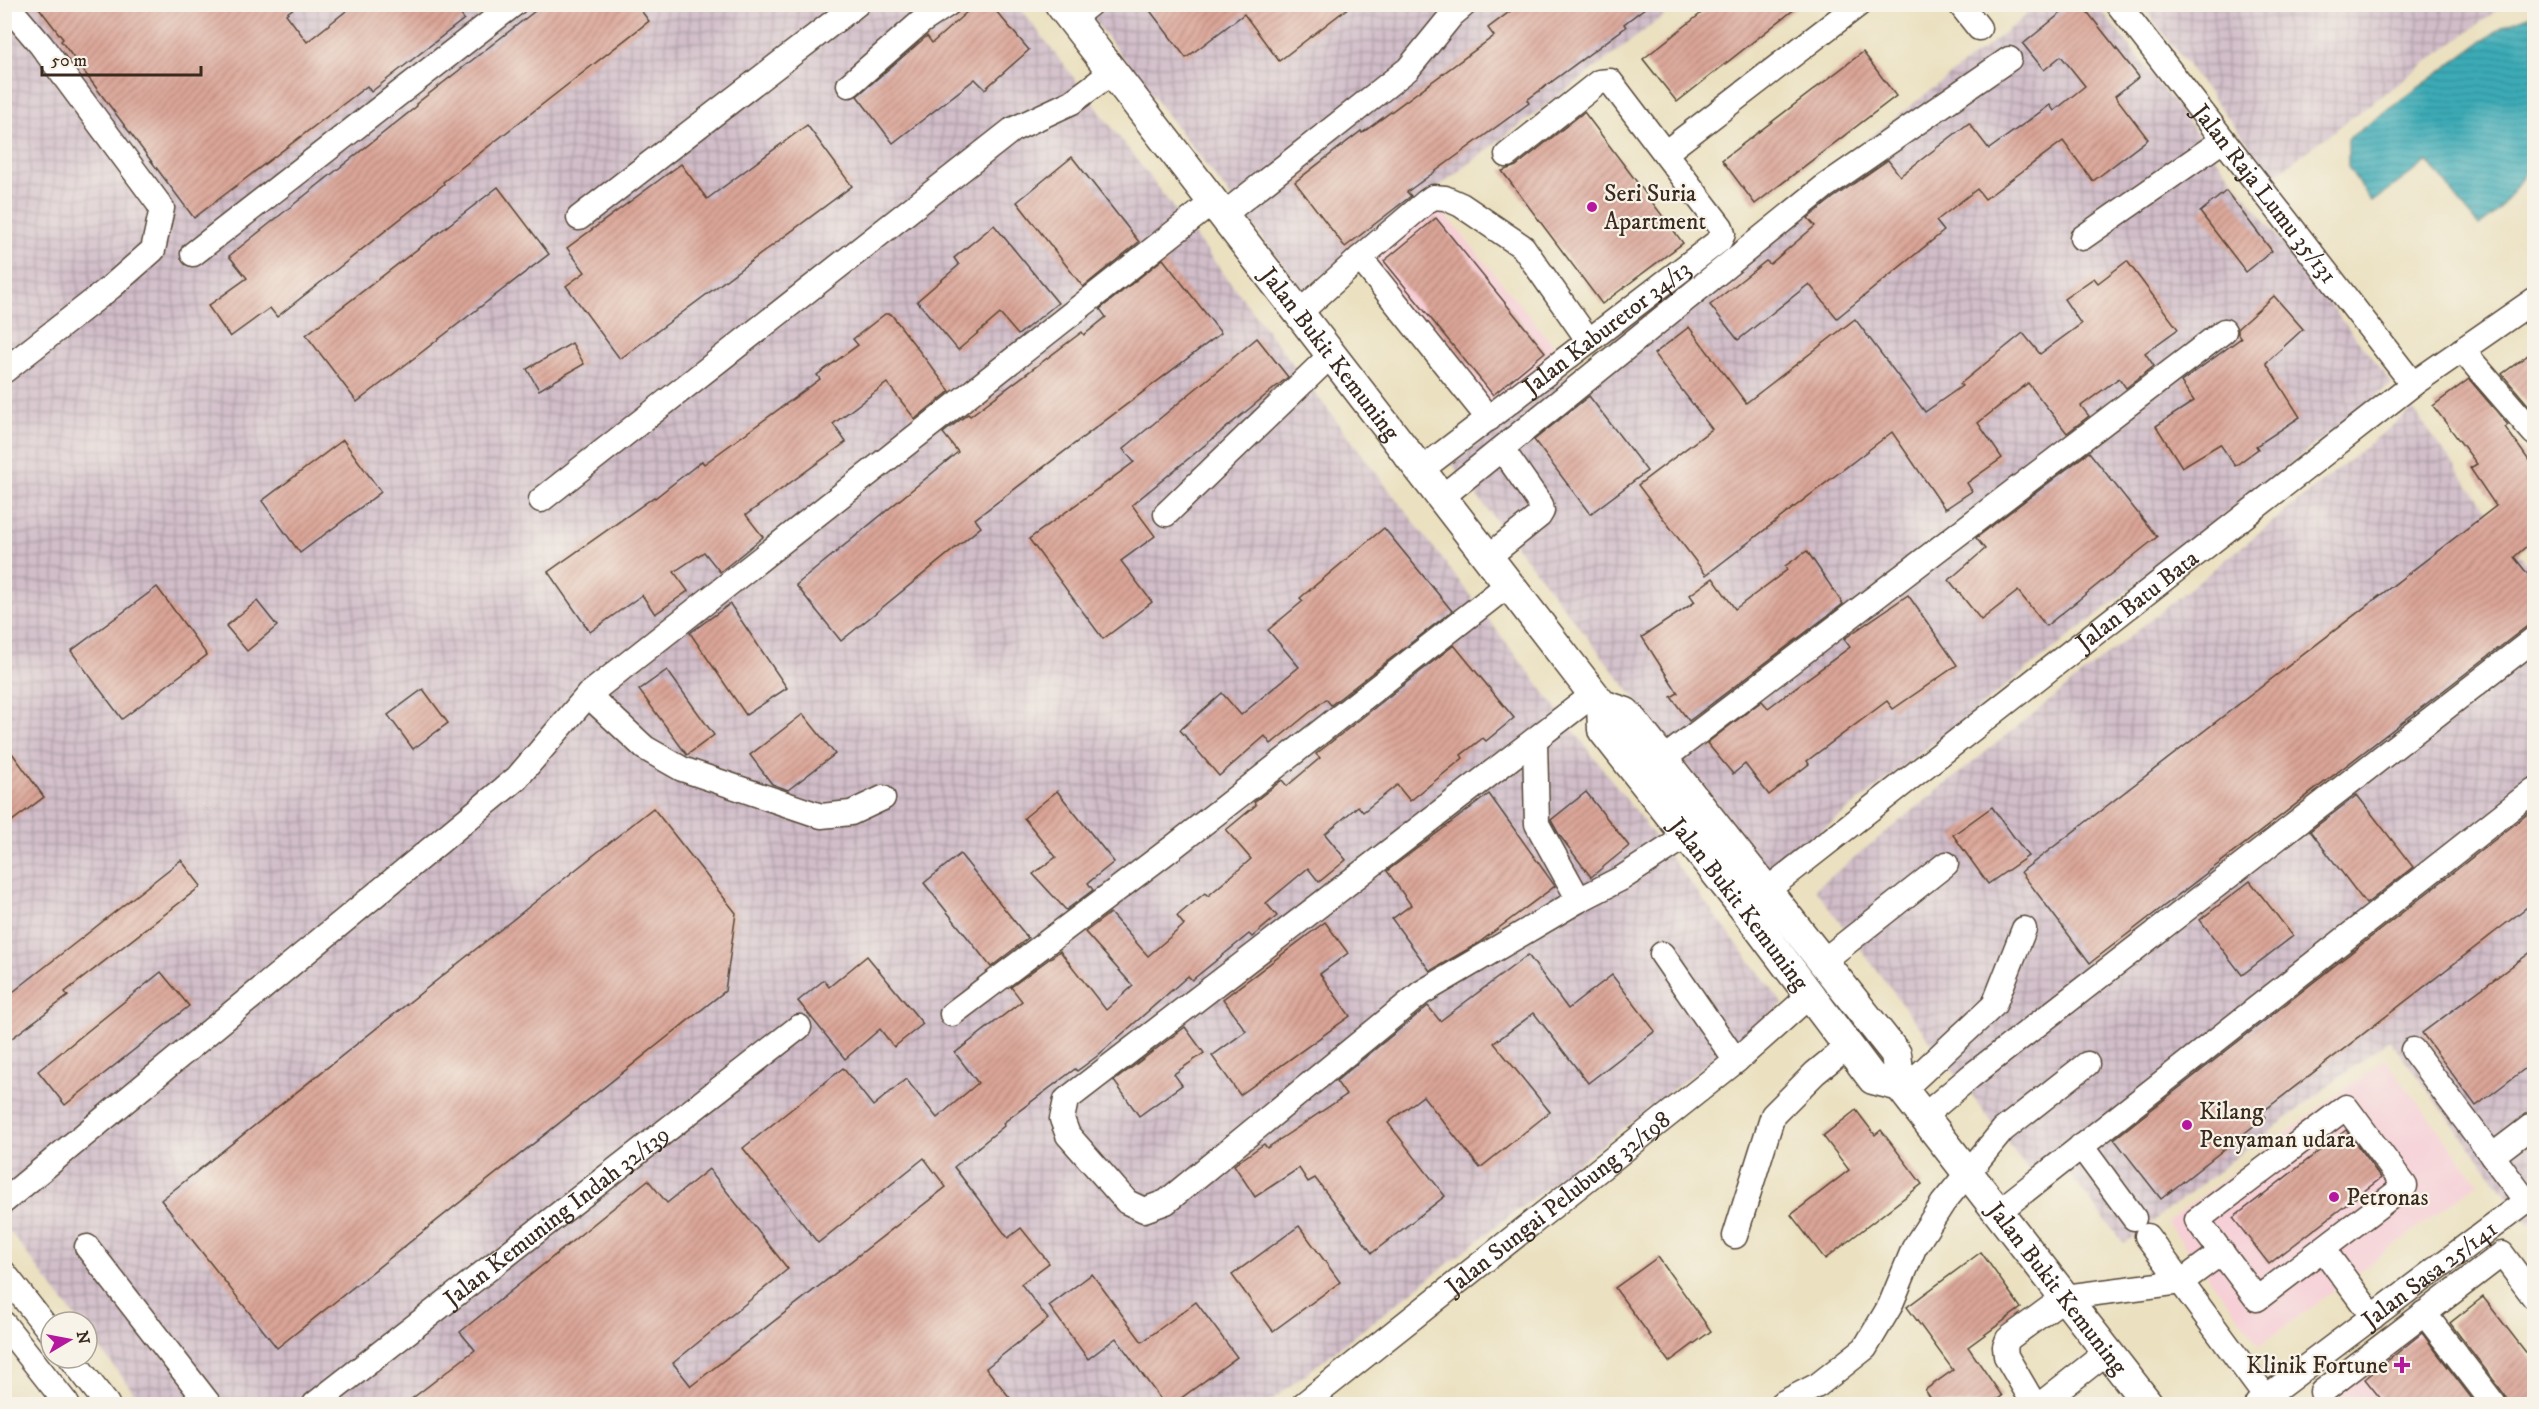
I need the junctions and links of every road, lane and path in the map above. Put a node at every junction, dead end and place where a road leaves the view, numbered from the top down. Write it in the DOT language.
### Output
graph roads {
  1 [pos="6,4"];
  2 [pos="514,4"];
  3 [pos="857,4"];
  4 [pos="948,4"];
  5 [pos="1465,4"];
  6 [pos="1859,4"];
  7 [pos="1960,4"];
  8 [pos="2118,4"];
  9 [pos="1074,9"];
  10 [pos="1979,28"];
  11 [pos="2009,59"];
  12 [pos="1112,72"];
  13 [pos="849,85"];
  14 [pos="2223,140"];
  15 [pos="1665,153"];
  16 [pos="1508,154"];
  17 [pos="1218,208"];
  18 [pos="579,218"];
  19 [pos="2082,238"];
  20 [pos="193,254"];
  21 [pos="1360,258"];
  22 [pos="2535,300"];
  23 [pos="1299,314"];
  24 [pos="2224,331"];
  25 [pos="1589,341"];
  26 [pos="2463,350"];
  27 [pos="1331,354"];
  28 [pos="4,371"];
  29 [pos="2413,384"];
  30 [pos="1489,419"];
  31 [pos="2535,433"];
  32 [pos="1502,449"];
  33 [pos="1421,470"];
  34 [pos="1442,497"];
  35 [pos="541,500"];
  36 [pos="1166,514"];
  37 [pos="1488,557"];
  38 [pos="1509,584"];
  39 [pos="2535,639"];
  40 [pos="588,695"];
  41 [pos="1598,699"];
  42 [pos="1535,741"];
  43 [pos="1662,760"];
  44 [pos="2535,790"];
  45 [pos="883,798"];
  46 [pos="1685,837"];
  47 [pos="1946,864"];
  48 [pos="1579,900"];
  49 [pos="1754,900"];
  50 [pos="2024,929"];
  51 [pos="1662,954"];
  52 [pos="1822,962"];
  53 [pos="1809,996"];
  54 [pos="952,1014"];
  55 [pos="799,1027"];
  56 [pos="1848,1046"];
  57 [pos="2413,1050"];
  58 [pos="1736,1061"];
  59 [pos="2087,1064"];
  60 [pos="1901,1088"];
  61 [pos="1924,1116"];
  62 [pos="2535,1124"];
  63 [pos="2081,1146"];
  64 [pos="2492,1156"];
  65 [pos="1968,1173"];
  66 [pos="4,1201"];
  67 [pos="1998,1212"];
  68 [pos="1735,1236"];
  69 [pos="87,1247"];
  70 [pos="2323,1249"];
  71 [pos="2222,1252"];
  72 [pos="4,1273"];
  73 [pos="2181,1282"];
  74 [pos="2065,1297"];
  75 [pos="2535,1297"];
  76 [pos="2424,1313"];
  77 [pos="2373,1317"];
  78 [pos="39,1318"];
  79 [pos="4,1324"];
  80 [pos="2107,1352"];
  81 [pos="2304,1369"];
  82 [pos="80,1370"];
  83 [pos="2326,1398"];
  84 [pos="2265,1402"];
  85 [pos="68,1404"];
  86 [pos="107,1404"];
  87 [pos="209,1404"];
  88 [pos="315,1404"];
  89 [pos="1304,1404"];
  90 [pos="1781,1404"];
  91 [pos="2034,1404"];
  92 [pos="2041,1404"];
  93 [pos="2148,1404"];
  94 [pos="2494,1404"];
  1 -- 28 [label="street"];
  2 -- 20 [label="street"];
  3 -- 18 [label="street"];
  4 -- 13 [label="street"];
  5 -- 17 [label="street"];
  6 -- 15 [label="street"];
  7 -- 10 [label="street"];
  8 -- 14 [label="street, Jalan Raja Lumu 35/131"];
  9 -- 12 [label="main road, Jalan Bukit Kemuning"];
  11 -- 32 [label="street"];
  12 -- 17 [label="main road, Jalan Bukit Kemuning"];
  12 -- 35 [label="street"];
  14 -- 19 [label="street"];
  14 -- 29 [label="street, Jalan Raja Lumu 35/131"];
  15 -- 16 [label="street, Jalan Kaburetor 34/13"];
  15 -- 25 [label="street, Jalan Kaburetor 34/13"];
  17 -- 23 [label="main road, Jalan Bukit Kemuning"];
  17 -- 40 [label="street"];
  21 -- 23 [label="street"];
  21 -- 25 [label="street"];
  21 -- 30 [label="street"];
  22 -- 26 [label="street, Jalan Batu Bata"];
  23 -- 27 [label="main road, Jalan Bukit Kemuning"];
  24 -- 43 [label="street"];
  25 -- 30 [label="street, Jalan Kaburetor 34/13"];
  26 -- 29 [label="street, Jalan Batu Bata"];
  26 -- 31 [label="street"];
  27 -- 33 [label="main road, Jalan Bukit Kemuning"];
  27 -- 36 [label="street"];
  29 -- 49 [label="street, Jalan Batu Bata"];
  30 -- 33 [label="street, Jalan Kaburetor 34/13"];
  32 -- 34 [label="street"];
  32 -- 37 [label="street"];
  33 -- 34 [label="main road, Jalan Bukit Kemuning"];
  34 -- 37 [label="main road, Jalan Bukit Kemuning"];
  37 -- 38 [label="main road, Jalan Bukit Kemuning"];
  38 -- 41 [label="main road, Jalan Bukit Kemuning"];
  38 -- 54 [label="street"];
  39 -- 61 [label="street"];
  40 -- 45 [label="street"];
  40 -- 66 [label="street"];
  41 -- 42 [label="street"];
  41 -- 43 [label="main road, Jalan Bukit Kemuning"];
  41 -- 46 [label="main road, Jalan Bukit Kemuning"];
  42 -- 48 [label="street"];
  42 -- 48 [label="street"];
  43 -- 49 [label="main road, Jalan Bukit Kemuning"];
  44 -- 63 [label="street"];
  46 -- 48 [label="street"];
  46 -- 49 [label="main road, Jalan Bukit Kemuning"];
  47 -- 52 [label="street"];
  49 -- 52 [label="main road, Jalan Bukit Kemuning"];
  49 -- 53 [label="main road, Jalan Bukit Kemuning"];
  50 -- 60 [label="street"];
  51 -- 58 [label="street"];
  52 -- 60 [label="main road, Jalan Bukit Kemuning"];
  53 -- 56 [label="main road, Jalan Bukit Kemuning"];
  53 -- 58 [label="street, Jalan Sungai Pelubung 32/198"];
  55 -- 88 [label="street, Jalan Kemuning Indah 32/139"];
  56 -- 60 [label="main road, Jalan Bukit Kemuning"];
  56 -- 68 [label="street"];
  57 -- 64 [label="street"];
  58 -- 89 [label="street, Jalan Sungai Pelubung 32/198"];
  59 -- 65 [label="street"];
  60 -- 61 [label="main road, Jalan Bukit Kemuning"];
  61 -- 65 [label="main road, Jalan Bukit Kemuning"];
  62 -- 64 [label="street"];
  63 -- 67 [label="street"];
  63 -- 73 [label="street"];
  64 -- 77 [label="street, Jalan Sasa 25/141"];
  65 -- 67 [label="main road, Jalan Bukit Kemuning"];
  65 -- 90 [label="street"];
  67 -- 74 [label="main road, Jalan Bukit Kemuning"];
  69 -- 87 [label="street"];
  70 -- 71 [label="street"];
  70 -- 71 [label="street"];
  70 -- 77 [label="street"];
  71 -- 73 [label="street"];
  72 -- 78 [label="street"];
  73 -- 74 [label="street"];
  73 -- 84 [label="street"];
  74 -- 80 [label="main road, Jalan Bukit Kemuning"];
  74 -- 91 [label="street"];
  75 -- 76 [label="street"];
  76 -- 83 [label="street"];
  76 -- 94 [label="street"];
  77 -- 81 [label="street, Jalan Sasa 25/141"];
  79 -- 85 [label="street"];
  80 -- 92 [label="street"];
  80 -- 93 [label="main road, Jalan Bukit Kemuning"];
  81 -- 83 [label="street"];
  81 -- 84 [label="street, Jalan Sasa 25/141"];
  82 -- 86 [label="street"];
}
